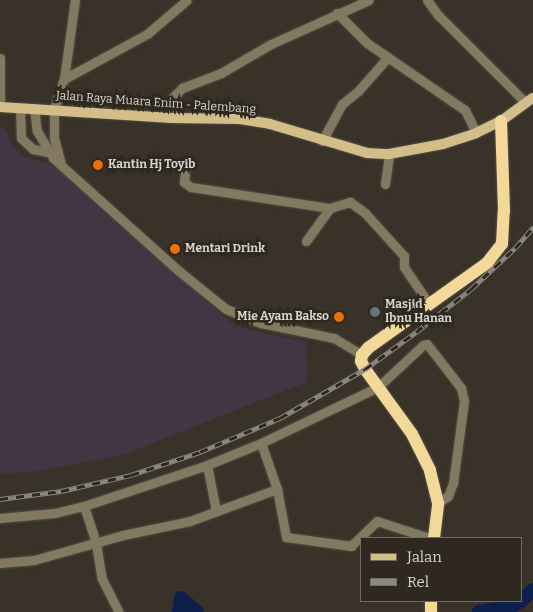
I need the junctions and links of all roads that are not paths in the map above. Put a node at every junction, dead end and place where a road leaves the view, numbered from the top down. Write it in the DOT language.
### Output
graph roads {
  1 [pos="75,0"];
  2 [pos="187,0"];
  3 [pos="369,0"];
  4 [pos="427,0"];
  5 [pos="337,13"];
  6 [pos="388,57"];
  7 [pos="0,58"];
  8 [pos="64,80"];
  9 [pos="0,99"];
  10 [pos="529,100"];
  11 [pos="0,107"];
  12 [pos="20,108"];
  13 [pos="34,108"];
  14 [pos="54,109"];
  15 [pos="172,118"];
  16 [pos="501,121"];
  17 [pos="476,133"];
  18 [pos="322,141"];
  19 [pos="48,152"];
  20 [pos="390,154"];
  21 [pos="186,163"];
  22 [pos="62,164"];
  23 [pos="385,184"];
  24 [pos="330,208"];
  25 [pos="306,241"];
  26 [pos="429,304"];
  27 [pos="362,355"];
  28 [pos="378,387"];
  29 [pos="261,443"];
  30 [pos="207,465"];
  31 [pos="277,490"];
  32 [pos="438,503"];
  33 [pos="84,506"];
  34 [pos="216,511"];
  35 [pos="0,518"];
  36 [pos="360,537"];
  37 [pos="360,537"];
  38 [pos="426,537"];
  39 [pos="434,537"];
  40 [pos="96,543"];
  41 [pos="0,563"];
  42 [pos="119,612"];
  1 -- 8 [label="street"];
  2 -- 8 [label="street"];
  3 -- 5 [label="street"];
  4 -- 10 [label="street"];
  5 -- 6 [label="street"];
  5 -- 15 [label="street"];
  6 -- 17 [label="street"];
  6 -- 18 [label="street"];
  7 -- 9 [label="street"];
  8 -- 14 [label="street"];
  9 -- 11 [label="street"];
  10 -- 16 [label="main road, Jalan Raya Muara Enim - Palembang"];
  11 -- 12 [label="main road, Jalan Raya Muara Enim - Palembang"];
  12 -- 13 [label="main road, Jalan Raya Muara Enim - Palembang"];
  12 -- 19 [label="street"];
  13 -- 14 [label="main road, Jalan Raya Muara Enim - Palembang"];
  13 -- 19 [label="street"];
  14 -- 15 [label="main road, Jalan Raya Muara Enim - Palembang"];
  14 -- 22 [label="street"];
  15 -- 18 [label="main road, Jalan Raya Muara Enim - Palembang"];
  16 -- 17 [label="main road, Jalan Raya Muara Enim - Palembang"];
  16 -- 26 [label="highway"];
  17 -- 20 [label="main road, Jalan Raya Muara Enim - Palembang"];
  18 -- 20 [label="main road, Jalan Raya Muara Enim - Palembang"];
  19 -- 22 [label="street"];
  20 -- 23 [label="street"];
  21 -- 24 [label="street"];
  22 -- 27 [label="street"];
  24 -- 25 [label="street"];
  24 -- 26 [label="street"];
  26 -- 27 [label="highway"];
  27 -- 28 [label="highway"];
  28 -- 29 [label="street"];
  28 -- 32 [label="highway"];
  28 -- 32 [label="street"];
  29 -- 30 [label="street"];
  29 -- 31 [label="street"];
  30 -- 33 [label="street"];
  30 -- 34 [label="street"];
  31 -- 34 [label="street"];
  31 -- 37 [label="street"];
  32 -- 39 [label="highway"];
  33 -- 35 [label="street"];
  33 -- 40 [label="street"];
  34 -- 40 [label="street"];
  36 -- 38 [label="street"];
  40 -- 41 [label="street"];
  40 -- 42 [label="street"];
}
